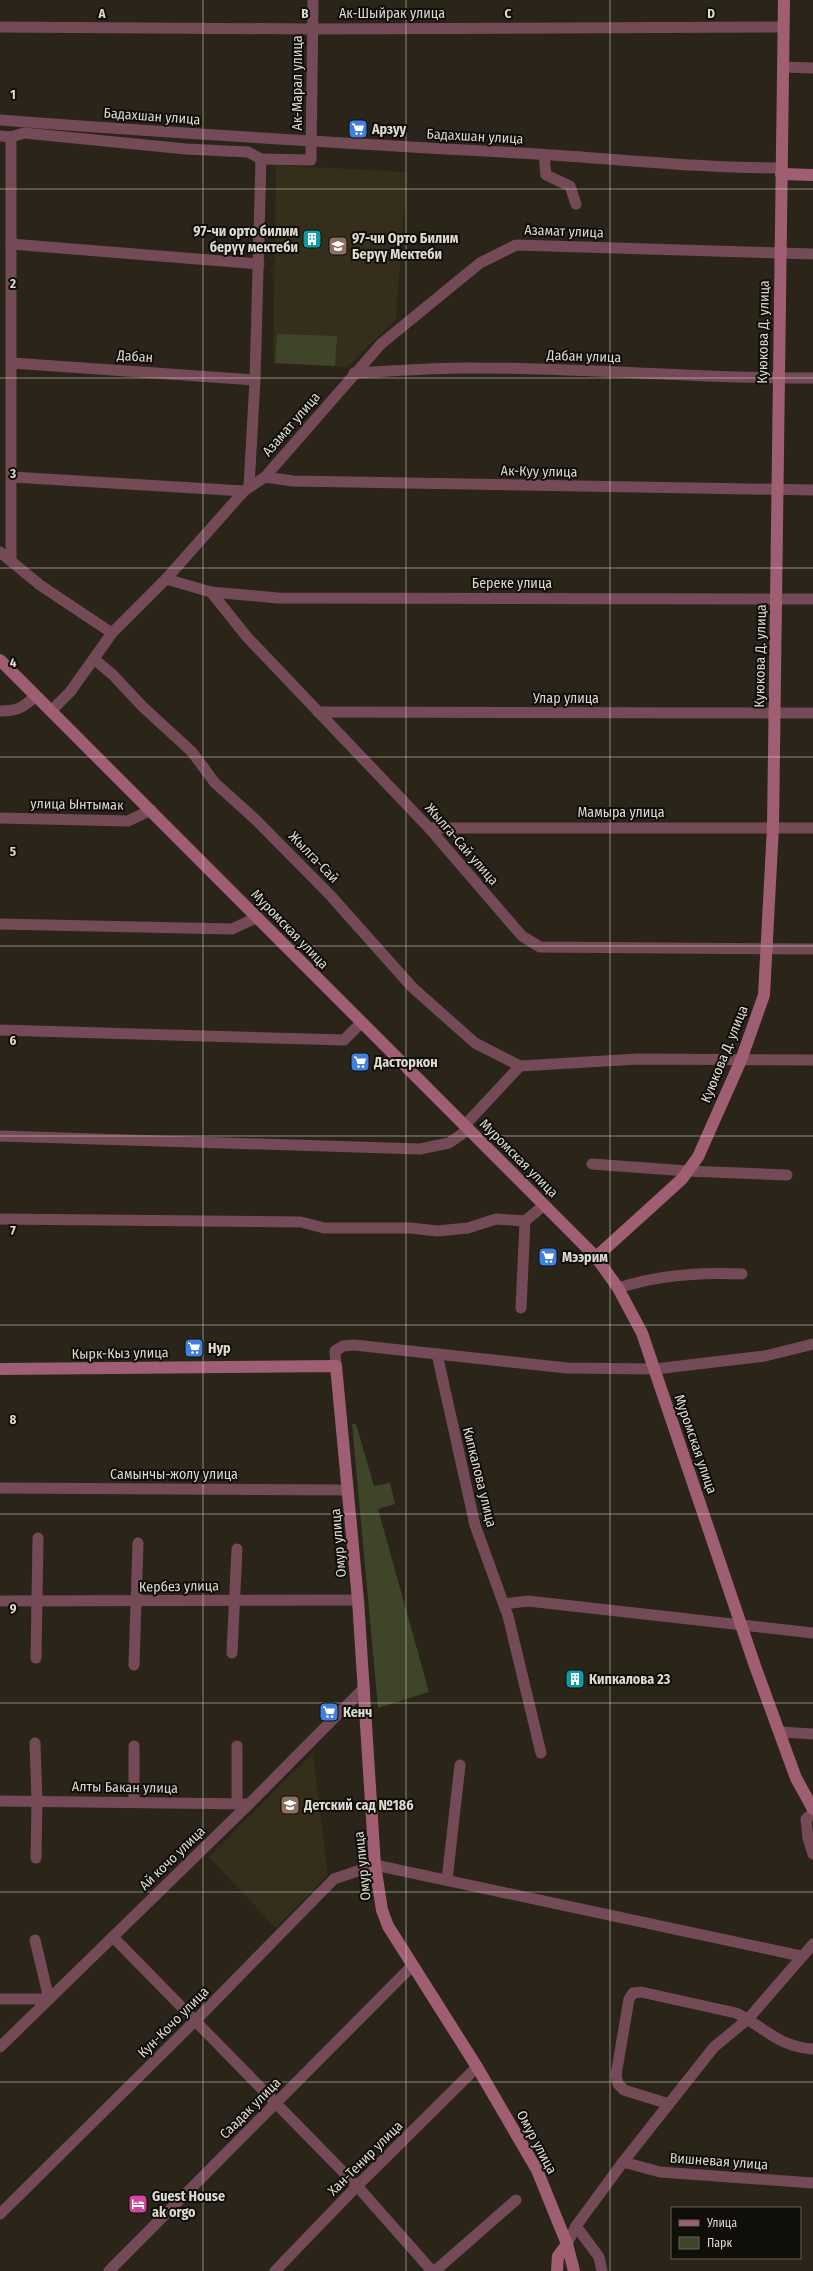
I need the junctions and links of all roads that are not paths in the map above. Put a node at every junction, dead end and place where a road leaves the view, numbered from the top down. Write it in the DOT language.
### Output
graph roads {
  1 [pos="313,0"];
  2 [pos="784,0"];
  3 [pos="0,27"];
  4 [pos="783,27"];
  5 [pos="313,29"];
  6 [pos="783,67"];
  7 [pos="813,68"];
  8 [pos="0,120"];
  9 [pos="5,136"];
  10 [pos="312,142"];
  11 [pos="260,159"];
  12 [pos="544,162"];
  13 [pos="781,171"];
  14 [pos="813,175"];
  15 [pos="576,204"];
  16 [pos="11,244"];
  17 [pos="779,252"];
  18 [pos="813,254"];
  19 [pos="259,264"];
  20 [pos="12,363"];
  21 [pos="354,373"];
  22 [pos="777,378"];
  23 [pos="813,378"];
  24 [pos="255,380"];
  25 [pos="12,477"];
  26 [pos="265,477"];
  27 [pos="247,489"];
  28 [pos="813,490"];
  29 [pos="777,491"];
  30 [pos="0,552"];
  31 [pos="11,561"];
  32 [pos="166,579"];
  33 [pos="211,592"];
  34 [pos="776,598"];
  35 [pos="813,599"];
  36 [pos="112,633"];
  37 [pos="94,659"];
  38 [pos="0,660"];
  39 [pos="36,696"];
  40 [pos="0,711"];
  41 [pos="51,711"];
  42 [pos="318,712"];
  43 [pos="774,713"];
  44 [pos="813,713"];
  45 [pos="151,810"];
  46 [pos="0,818"];
  47 [pos="773,827"];
  48 [pos="429,828"];
  49 [pos="813,828"];
  50 [pos="258,917"];
  51 [pos="0,924"];
  52 [pos="767,948"];
  53 [pos="813,949"];
  54 [pos="361,1023"];
  55 [pos="0,1030"];
  56 [pos="741,1060"];
  57 [pos="813,1060"];
  58 [pos="520,1066"];
  59 [pos="467,1127"];
  60 [pos="0,1136"];
  61 [pos="592,1164"];
  62 [pos="687,1171"];
  63 [pos="787,1175"];
  64 [pos="543,1206"];
  65 [pos="0,1219"];
  66 [pos="525,1221"];
  67 [pos="596,1257"];
  68 [pos="742,1274"];
  69 [pos="618,1288"];
  70 [pos="521,1308"];
  71 [pos="813,1344"];
  72 [pos="437,1354"];
  73 [pos="336,1366"];
  74 [pos="0,1369"];
  75 [pos="655,1369"];
  76 [pos="0,1488"];
  77 [pos="348,1490"];
  78 [pos="38,1538"];
  79 [pos="138,1543"];
  80 [pos="237,1549"];
  81 [pos="234,1600"];
  82 [pos="358,1600"];
  83 [pos="0,1601"];
  84 [pos="36,1601"];
  85 [pos="135,1601"];
  86 [pos="504,1604"];
  87 [pos="742,1626"];
  88 [pos="813,1633"];
  89 [pos="232,1653"];
  90 [pos="36,1658"];
  91 [pos="134,1665"];
  92 [pos="364,1688"];
  93 [pos="780,1732"];
  94 [pos="813,1734"];
  95 [pos="35,1743"];
  96 [pos="134,1746"];
  97 [pos="237,1746"];
  98 [pos="541,1753"];
  99 [pos="460,1765"];
  100 [pos="0,1801"];
  101 [pos="37,1801"];
  102 [pos="134,1802"];
  103 [pos="237,1804"];
  104 [pos="249,1804"];
  105 [pos="813,1808"];
  106 [pos="813,1814"];
  107 [pos="813,1854"];
  108 [pos="36,1858"];
  109 [pos="375,1865"];
  110 [pos="447,1880"];
  111 [pos="113,1937"];
  112 [pos="35,1940"];
  113 [pos="813,1944"];
  114 [pos="801,1956"];
  115 [pos="412,1966"];
  116 [pos="0,1999"];
  117 [pos="49,1999"];
  118 [pos="748,2019"];
  119 [pos="196,2020"];
  120 [pos="0,2047"];
  121 [pos="813,2049"];
  122 [pos="477,2067"];
  123 [pos="276,2102"];
  124 [pos="669,2104"];
  125 [pos="623,2162"];
  126 [pos="813,2183"];
  127 [pos="357,2186"];
  128 [pos="516,2200"];
  129 [pos="0,2214"];
  130 [pos="576,2226"];
  131 [pos="567,2244"];
  132 [pos="109,2271"];
  133 [pos="275,2271"];
  134 [pos="434,2271"];
  135 [pos="557,2271"];
  136 [pos="574,2271"];
  137 [pos="602,2271"];
  1 -- 5 [label="street, Ак-Марал улица"];
  2 -- 4 [label="street, Куюкова Д. улица"];
  3 -- 5 [label="street, Ак-Шыйрак улица"];
  4 -- 5 [label="street, Ак-Шыйрак улица"];
  4 -- 6 [label="street, Куюкова Д. улица"];
  5 -- 10 [label="street, Ак-Марал улица"];
  6 -- 7 [label="street"];
  6 -- 13 [label="street, Куюкова Д. улица"];
  8 -- 10 [label="street, Бадахшан улица"];
  9 -- 11 [label="street"];
  9 -- 16 [label="street"];
  10 -- 11 [label="street, Ак-Марал улица"];
  10 -- 12 [label="street, Бадахшан улица"];
  11 -- 19 [label="street"];
  12 -- 13 [label="street, Бадахшан улица"];
  12 -- 15 [label="street"];
  13 -- 14 [label="street"];
  13 -- 17 [label="street, Куюкова Д. улица"];
  16 -- 19 [label="street"];
  16 -- 20 [label="street"];
  17 -- 18 [label="street, Азамат улица"];
  17 -- 21 [label="street, Азамат улица"];
  17 -- 22 [label="street, Куюкова Д. улица"];
  19 -- 24 [label="street"];
  20 -- 24 [label="street, Дабан"];
  20 -- 25 [label="street"];
  21 -- 22 [label="street, Дабан улица"];
  21 -- 26 [label="street, Азамат улица"];
  22 -- 23 [label="street, Дабан улица"];
  22 -- 29 [label="street, Куюкова Д. улица"];
  24 -- 27 [label="street"];
  25 -- 27 [label="street"];
  25 -- 31 [label="street"];
  26 -- 27 [label="street, Азамат улица"];
  26 -- 29 [label="street, Ак-Куу улица"];
  27 -- 32 [label="street, Азамат улица"];
  28 -- 29 [label="street, Ак-Куу улица"];
  29 -- 34 [label="street, Куюкова Д. улица"];
  30 -- 31 [label="street"];
  31 -- 36 [label="street"];
  32 -- 33 [label="street"];
  32 -- 36 [label="street, Азамат улица"];
  33 -- 34 [label="street, Береке улица"];
  33 -- 42 [label="street, Жылга-Сай улица"];
  34 -- 35 [label="street, Береке улица"];
  34 -- 43 [label="street, Куюкова Д. улица"];
  36 -- 37 [label="street, Азамат улица"];
  37 -- 41 [label="street, Азамат улица"];
  37 -- 58 [label="street, Жылга-Сай"];
  38 -- 39 [label="street, Муромская улица"];
  39 -- 40 [label="street"];
  39 -- 41 [label="street, Муромская улица"];
  41 -- 45 [label="street, Муромская улица"];
  42 -- 43 [label="street, Улар улица"];
  42 -- 48 [label="street, Жылга-Сай улица"];
  43 -- 44 [label="street, Улар улица"];
  43 -- 47 [label="street, Куюкова Д. улица"];
  45 -- 46 [label="street, улица Ынтымак"];
  45 -- 50 [label="street, Муромская улица"];
  47 -- 48 [label="street, Мамыра улица"];
  47 -- 49 [label="street, Мамыра улица"];
  47 -- 52 [label="street, Куюкова Д. улица"];
  48 -- 52 [label="street, Жылга-Сай улица"];
  50 -- 51 [label="street"];
  50 -- 54 [label="street, Муромская улица"];
  52 -- 53 [label="street, Жылга-Сай улица"];
  52 -- 56 [label="street, Куюкова Д. улица"];
  54 -- 55 [label="street"];
  54 -- 59 [label="street, Муромская улица"];
  56 -- 57 [label="street"];
  56 -- 58 [label="street"];
  56 -- 62 [label="street, Куюкова Д. улица"];
  58 -- 59 [label="street"];
  59 -- 60 [label="street"];
  59 -- 64 [label="street, Муромская улица"];
  61 -- 62 [label="street"];
  62 -- 63 [label="street"];
  62 -- 67 [label="street, Куюкова Д. улица"];
  64 -- 66 [label="street"];
  64 -- 67 [label="street, Муромская улица"];
  65 -- 66 [label="street"];
  66 -- 70 [label="street"];
  67 -- 69 [label="street, Муромская улица"];
  68 -- 69 [label="street"];
  69 -- 75 [label="street, Муромская улица"];
  71 -- 75 [label="street"];
  72 -- 73 [label="street"];
  72 -- 75 [label="street"];
  72 -- 86 [label="street, Кипкалова улица"];
  73 -- 74 [label="street, Кырк-Кыз улица"];
  73 -- 77 [label="street, Омур улица"];
  75 -- 87 [label="street, Муромская улица"];
  76 -- 77 [label="street, Самынчы-жолу улица"];
  77 -- 82 [label="street, Омур улица"];
  78 -- 84 [label="street"];
  79 -- 85 [label="street"];
  80 -- 81 [label="street"];
  81 -- 82 [label="street, Кербез улица"];
  81 -- 85 [label="street, Кербез улица"];
  81 -- 89 [label="street"];
  82 -- 92 [label="street, Омур улица"];
  83 -- 84 [label="street, Кербез улица"];
  84 -- 85 [label="street, Кербез улица"];
  84 -- 90 [label="street"];
  85 -- 91 [label="street"];
  86 -- 87 [label="street"];
  86 -- 98 [label="street, Кипкалова улица"];
  87 -- 88 [label="street"];
  87 -- 93 [label="street, Муромская улица"];
  92 -- 104 [label="street, Ай кочо улица"];
  92 -- 109 [label="street, Омур улица"];
  93 -- 94 [label="street"];
  93 -- 105 [label="street, Муромская улица"];
  95 -- 101 [label="street"];
  96 -- 102 [label="street"];
  97 -- 103 [label="street"];
  99 -- 110 [label="street"];
  100 -- 101 [label="street, Алты Бакан улица"];
  101 -- 102 [label="street, Алты Бакан улица"];
  101 -- 108 [label="street"];
  102 -- 103 [label="street, Алты Бакан улица"];
  103 -- 104 [label="street, Алты Бакан улица"];
  104 -- 111 [label="street, Ай кочо улица"];
  106 -- 107 [label="street"];
  109 -- 110 [label="street"];
  109 -- 115 [label="street, Омур улица"];
  109 -- 119 [label="street, Кун-Кочо улица"];
  110 -- 114 [label="street"];
  111 -- 117 [label="street, Ай кочо улица"];
  111 -- 119 [label="street"];
  112 -- 117 [label="street"];
  113 -- 114 [label="street"];
  114 -- 118 [label="street"];
  115 -- 122 [label="street, Омур улица"];
  115 -- 123 [label="street, Саадак улица"];
  116 -- 117 [label="street"];
  117 -- 120 [label="street, Ай кочо улица"];
  118 -- 121 [label="street"];
  118 -- 124 [label="street"];
  118 -- 124 [label="street"];
  119 -- 123 [label="street"];
  119 -- 129 [label="street, Кун-Кочо улица"];
  122 -- 127 [label="street, Хан-Тенир улица"];
  122 -- 131 [label="street, Омур улица"];
  123 -- 127 [label="street"];
  123 -- 132 [label="street, Саадак улица"];
  124 -- 125 [label="street"];
  125 -- 126 [label="street, Вишневая улица"];
  125 -- 130 [label="street"];
  127 -- 133 [label="street, Хан-Тенир улица"];
  127 -- 134 [label="street"];
  128 -- 134 [label="street"];
  130 -- 131 [label="street"];
  130 -- 137 [label="street"];
  131 -- 135 [label="street"];
  131 -- 136 [label="street, Омур улица"];
}
